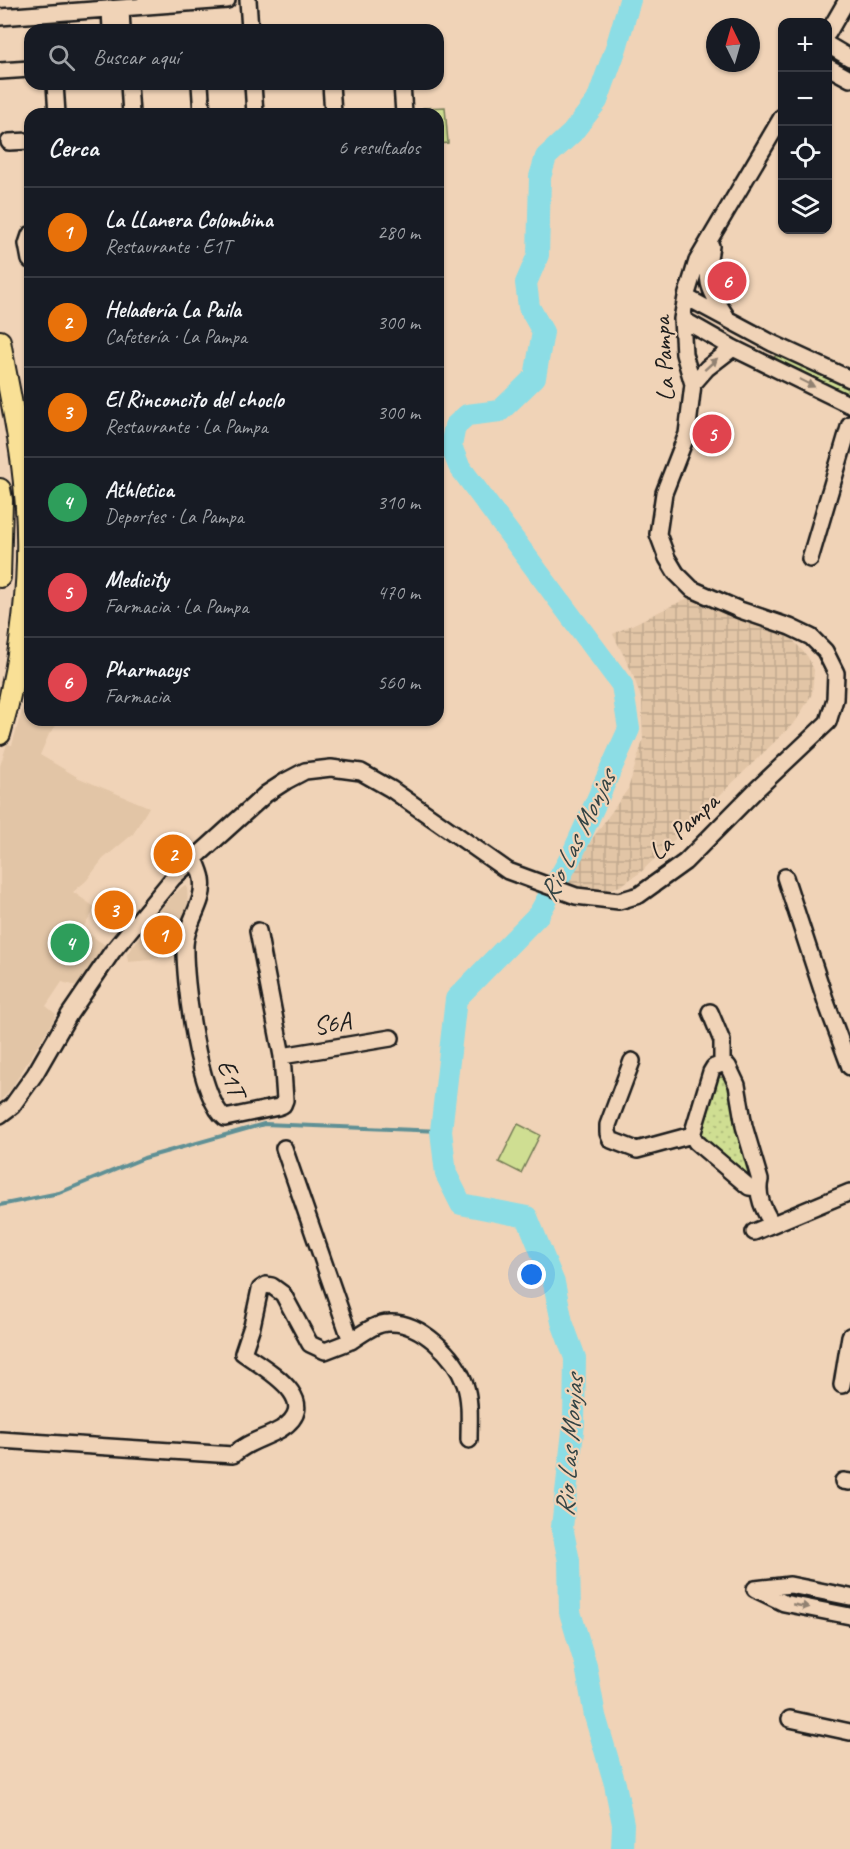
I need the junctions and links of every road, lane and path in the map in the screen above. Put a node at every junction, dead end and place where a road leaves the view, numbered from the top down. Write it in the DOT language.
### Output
graph roads {
  1 [pos="227,0"];
  2 [pos="248,0"];
  3 [pos="847,0"];
  4 [pos="115,8"];
  5 [pos="0,17"];
  6 [pos="112,24"];
  7 [pos="120,24"];
  8 [pos="250,24"];
  9 [pos="832,26"];
  10 [pos="832,47"];
  11 [pos="850,58"];
  12 [pos="24,69"];
  13 [pos="832,69"];
  14 [pos="0,71"];
  15 [pos="850,79"];
  16 [pos="55,90"];
  17 [pos="129,90"];
  18 [pos="200,90"];
  19 [pos="253,90"];
  20 [pos="331,90"];
  21 [pos="402,90"];
  22 [pos="57,108"];
  23 [pos="131,108"];
  24 [pos="202,108"];
  25 [pos="255,108"];
  26 [pos="333,108"];
  27 [pos="404,108"];
  28 [pos="778,126"];
  29 [pos="24,141"];
  30 [pos="9,142"];
  31 [pos="713,238"];
  32 [pos="686,297"];
  33 [pos="682,319"];
  34 [pos="727,319"];
  35 [pos="0,341"];
  36 [pos="733,348"];
  37 [pos="850,379"];
  38 [pos="693,384"];
  39 [pos="850,405"];
  40 [pos="850,424"];
  41 [pos="24,486"];
  42 [pos="0,489"];
  43 [pos="810,559"];
  44 [pos="0,577"];
  45 [pos="24,586"];
  46 [pos="0,734"];
  47 [pos="194,857"];
  48 [pos="785,877"];
  49 [pos="258,931"];
  50 [pos="710,1012"];
  51 [pos="391,1038"];
  52 [pos="282,1056"];
  53 [pos="632,1061"];
  54 [pos="722,1064"];
  55 [pos="850,1067"];
  56 [pos="0,1115"];
  57 [pos="692,1135"];
  58 [pos="284,1148"];
  59 [pos="758,1188"];
  60 [pos="850,1192"];
  61 [pos="772,1224"];
  62 [pos="754,1233"];
  63 [pos="850,1336"];
  64 [pos="351,1341"];
  65 [pos="842,1385"];
  66 [pos="0,1440"];
  67 [pos="469,1440"];
  68 [pos="850,1597"];
  69 [pos="850,1616"];
  70 [pos="790,1719"];
  71 [pos="850,1732"];
  1 -- 4 [label="street"];
  2 -- 8 [label="street"];
  3 -- 9 [label="street"];
  4 -- 5 [label="street"];
  4 -- 6 [label="street"];
  4 -- 7 [label="street"];
  10 -- 11 [label="street"];
  12 -- 14 [label="street"];
  13 -- 15 [label="street"];
  16 -- 22 [label="street"];
  17 -- 23 [label="street"];
  18 -- 24 [label="street"];
  19 -- 25 [label="street"];
  20 -- 26 [label="street"];
  21 -- 27 [label="street"];
  28 -- 31 [label="street, La Pampa"];
  29 -- 30 [label="street"];
  31 -- 32 [label="street, La Pampa"];
  31 -- 34 [label="street"];
  32 -- 33 [label="street, La Pampa"];
  32 -- 34 [label="street"];
  33 -- 36 [label="street"];
  33 -- 38 [label="street, La Pampa"];
  34 -- 37 [label="street"];
  35 -- 41 [label="main road"];
  38 -- 36 [label="street, one-way"];
  36 -- 39 [label="street, one-way"];
  38 -- 47 [label="street, La Pampa"];
  40 -- 43 [label="street"];
  42 -- 44 [label="main road"];
  45 -- 46 [label="main road"];
  47 -- 52 [label="street, E1T"];
  47 -- 56 [label="street, La Pampa"];
  48 -- 55 [label="street"];
  49 -- 52 [label="street, E1T"];
  50 -- 54 [label="street"];
  51 -- 52 [label="street, S6A"];
  53 -- 57 [label="street"];
  54 -- 57 [label="street"];
  54 -- 59 [label="street"];
  57 -- 59 [label="street"];
  58 -- 64 [label="street"];
  59 -- 61 [label="street"];
  60 -- 61 [label="street"];
  61 -- 62 [label="street"];
  63 -- 65 [label="street"];
  64 -- 66 [label="street"];
  64 -- 67 [label="street"];
  68 -- 69 [label="street, one-way"];
  70 -- 71 [label="street"];
}
